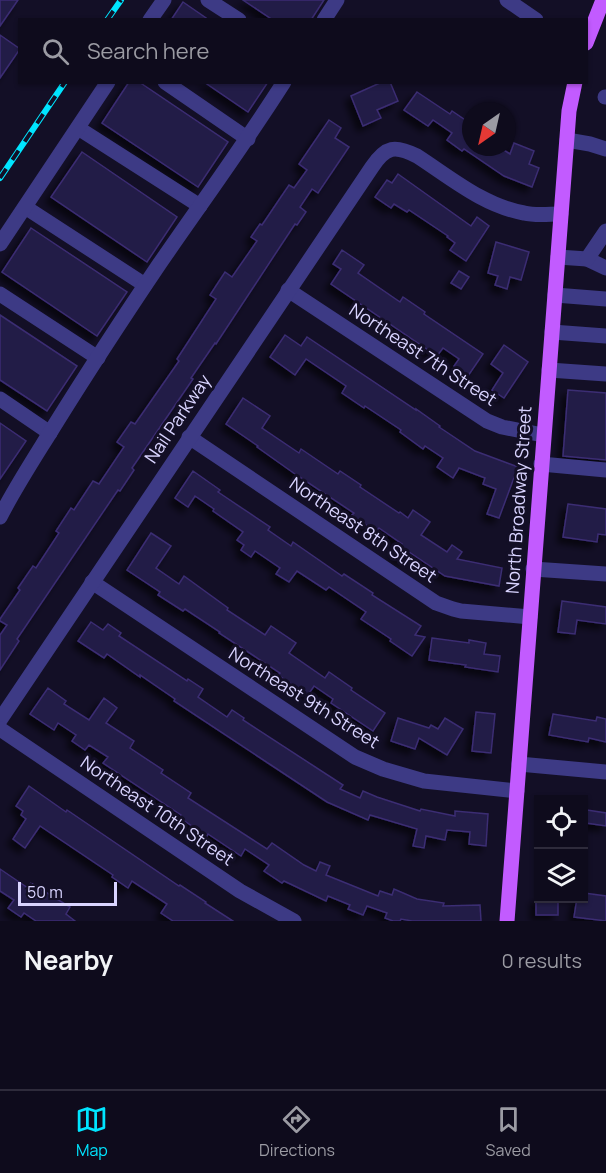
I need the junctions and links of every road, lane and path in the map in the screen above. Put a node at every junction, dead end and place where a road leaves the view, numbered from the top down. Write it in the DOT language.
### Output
graph roads {
  1 [pos="164,0"];
  2 [pos="208,0"];
  3 [pos="337,0"];
  4 [pos="507,0"];
  5 [pos="603,0"];
  6 [pos="151,18"];
  7 [pos="236,18"];
  8 [pos="325,18"];
  9 [pos="533,18"];
  10 [pos="588,38"];
  11 [pos="107,84"];
  12 [pos="168,84"];
  13 [pos="283,84"];
  14 [pos="575,84"];
  15 [pos="78,128"];
  16 [pos="248,139"];
  17 [pos="567,140"];
  18 [pos="606,149"];
  19 [pos="200,206"];
  20 [pos="25,207"];
  21 [pos="561,214"];
  22 [pos="606,231"];
  23 [pos="0,244"];
  24 [pos="558,257"];
  25 [pos="587,259"];
  26 [pos="606,268"];
  27 [pos="145,285"];
  28 [pos="288,290"];
  29 [pos="0,294"];
  30 [pos="555,295"];
  31 [pos="606,299"];
  32 [pos="552,332"];
  33 [pos="606,336"];
  34 [pos="98,358"];
  35 [pos="549,370"];
  36 [pos="606,374"];
  37 [pos="0,399"];
  38 [pos="50,433"];
  39 [pos="543,435"];
  40 [pos="189,437"];
  41 [pos="541,464"];
  42 [pos="606,470"];
  43 [pos="1,514"];
  44 [pos="533,569"];
  45 [pos="606,574"];
  46 [pos="92,582"];
  47 [pos="530,617"];
  48 [pos="0,720"];
  49 [pos="0,729"];
  50 [pos="519,764"];
  51 [pos="606,772"];
  52 [pos="516,791"];
  53 [pos="294,921"];
  54 [pos="507,921"];
  1 -- 6 [label="street"];
  2 -- 7 [label="street"];
  3 -- 8 [label="street"];
  4 -- 9 [label="street"];
  5 -- 10 [label="main road"];
  11 -- 15 [label="street"];
  12 -- 16 [label="street"];
  13 -- 16 [label="street"];
  14 -- 17 [label="main road, North Broadway Street"];
  15 -- 19 [label="street"];
  15 -- 20 [label="street"];
  16 -- 19 [label="street"];
  17 -- 18 [label="street"];
  17 -- 21 [label="main road, North Broadway Street"];
  19 -- 27 [label="street"];
  20 -- 23 [label="street"];
  20 -- 27 [label="street"];
  21 -- 24 [label="main road, North Broadway Street"];
  21 -- 28 [label="street, Nail Parkway"];
  22 -- 25 [label="street"];
  24 -- 25 [label="street"];
  24 -- 30 [label="main road, North Broadway Street"];
  25 -- 26 [label="street"];
  27 -- 34 [label="street"];
  28 -- 39 [label="street, Northeast 7th Street"];
  28 -- 40 [label="street, Nail Parkway"];
  29 -- 34 [label="street"];
  30 -- 31 [label="street"];
  30 -- 32 [label="main road, North Broadway Street"];
  32 -- 33 [label="street"];
  32 -- 35 [label="main road, North Broadway Street"];
  34 -- 38 [label="street"];
  35 -- 36 [label="street"];
  35 -- 39 [label="main road, North Broadway Street"];
  37 -- 38 [label="street"];
  38 -- 43 [label="street"];
  39 -- 41 [label="main road, North Broadway Street"];
  40 -- 46 [label="street, Nail Parkway"];
  40 -- 47 [label="street, Northeast 8th Street"];
  41 -- 42 [label="street"];
  41 -- 44 [label="main road, North Broadway Street"];
  44 -- 45 [label="street"];
  44 -- 47 [label="main road, North Broadway Street"];
  46 -- 48 [label="street, Nail Parkway"];
  46 -- 52 [label="street, Northeast 9th Street"];
  47 -- 50 [label="main road, North Broadway Street"];
  49 -- 53 [label="street, Northeast 10th Street"];
  50 -- 51 [label="street"];
  50 -- 52 [label="main road, North Broadway Street"];
  52 -- 54 [label="main road, North Broadway Street"];
}
